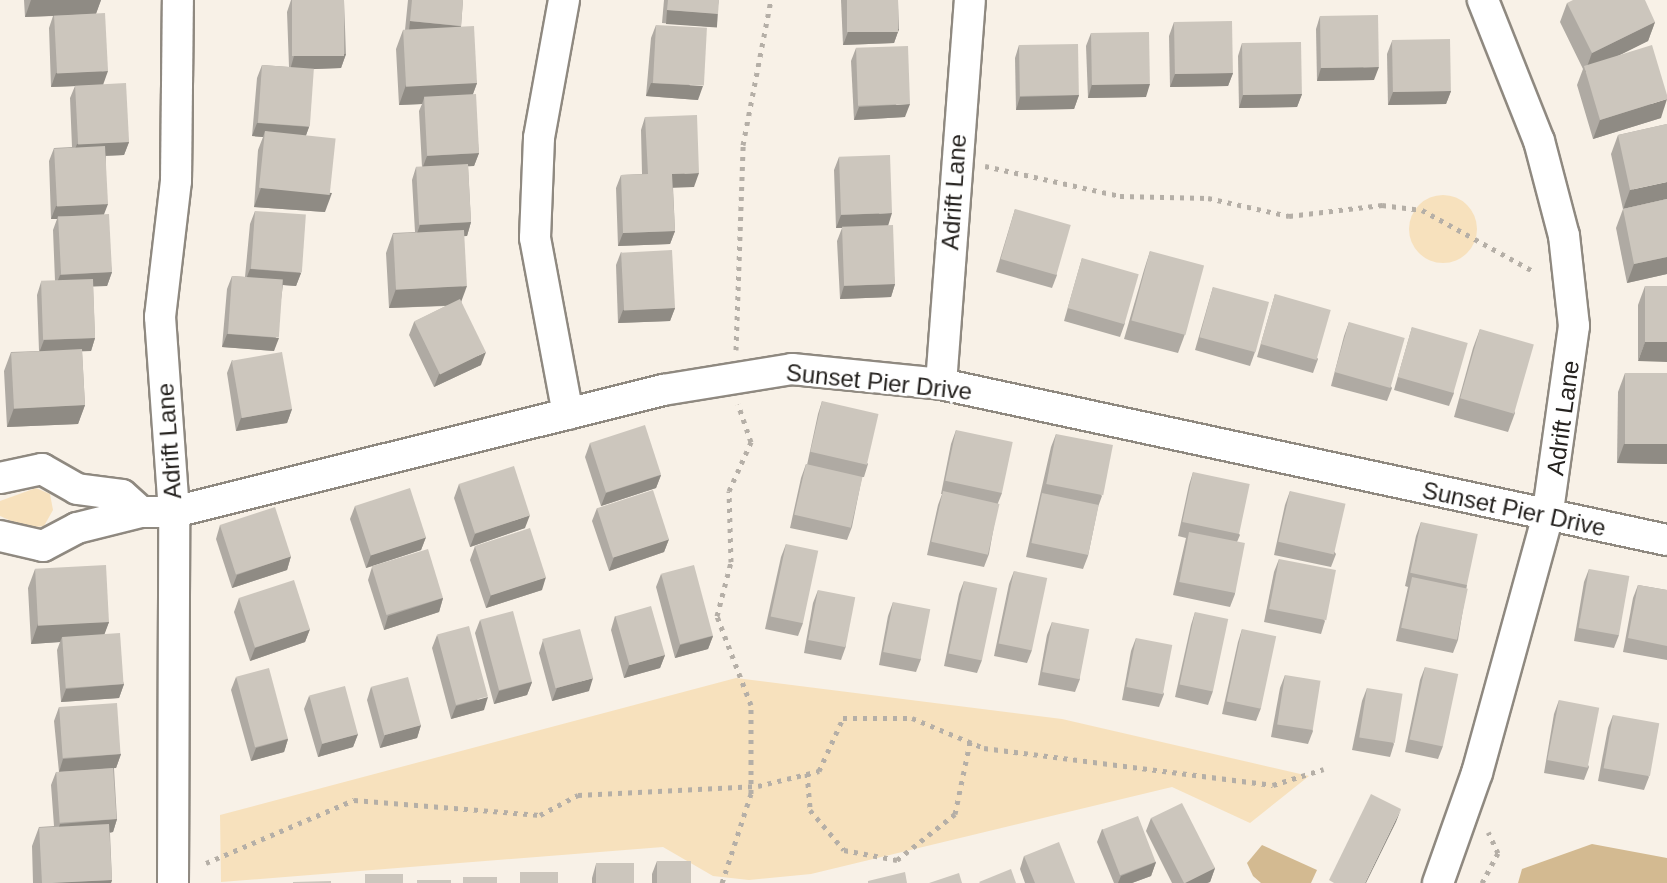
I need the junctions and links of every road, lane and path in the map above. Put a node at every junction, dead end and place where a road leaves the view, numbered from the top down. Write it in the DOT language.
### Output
graph roads {
  1 [pos="178,0"];
  2 [pos="564,0"];
  3 [pos="771,0"];
  4 [pos="970,0"];
  5 [pos="1483,0"];
  6 [pos="984,166"];
  7 [pos="1533,271"];
  8 [pos="736,366"];
  9 [pos="941,384"];
  10 [pos="736,398"];
  11 [pos="568,414"];
  12 [pos="0,478"];
  13 [pos="77,489"];
  14 [pos="141,512"];
  15 [pos="174,512"];
  16 [pos="1547,518"];
  17 [pos="77,528"];
  18 [pos="0,536"];
  19 [pos="1667,540"];
  20 [pos="970,742"];
  21 [pos="1324,769"];
  22 [pos="807,773"];
  23 [pos="1486,827"];
  24 [pos="206,863"];
  25 [pos="173,883"];
  26 [pos="722,883"];
  27 [pos="1438,883"];
  28 [pos="1482,883"];
  1 -- 15 [label="street, Adrift Lane"];
  2 -- 11 [label="street"];
  3 -- 8 [label="path"];
  4 -- 9 [label="street, Adrift Lane"];
  5 -- 16 [label="street, Adrift Lane"];
  6 -- 7 [label="path"];
  9 -- 11 [label="street, Sunset Pier Drive"];
  9 -- 16 [label="street, Sunset Pier Drive"];
  10 -- 26 [label="path"];
  11 -- 15 [label="street, Sunset Pier Drive"];
  12 -- 13 [label="street"];
  13 -- 14 [label="street"];
  13 -- 17 [label="street"];
  14 -- 15 [label="street, Sunset Pier Drive"];
  14 -- 17 [label="street, Sunset Pier Drive"];
  15 -- 25 [label="street, Adrift Lane"];
  16 -- 19 [label="street, Sunset Pier Drive"];
  16 -- 27 [label="street, Adrift Lane"];
  17 -- 18 [label="street, Sunset Pier Drive"];
  20 -- 21 [label="path"];
  20 -- 22 [label="path"];
  20 -- 22 [label="path"];
  22 -- 24 [label="path"];
  23 -- 28 [label="path"];
}
